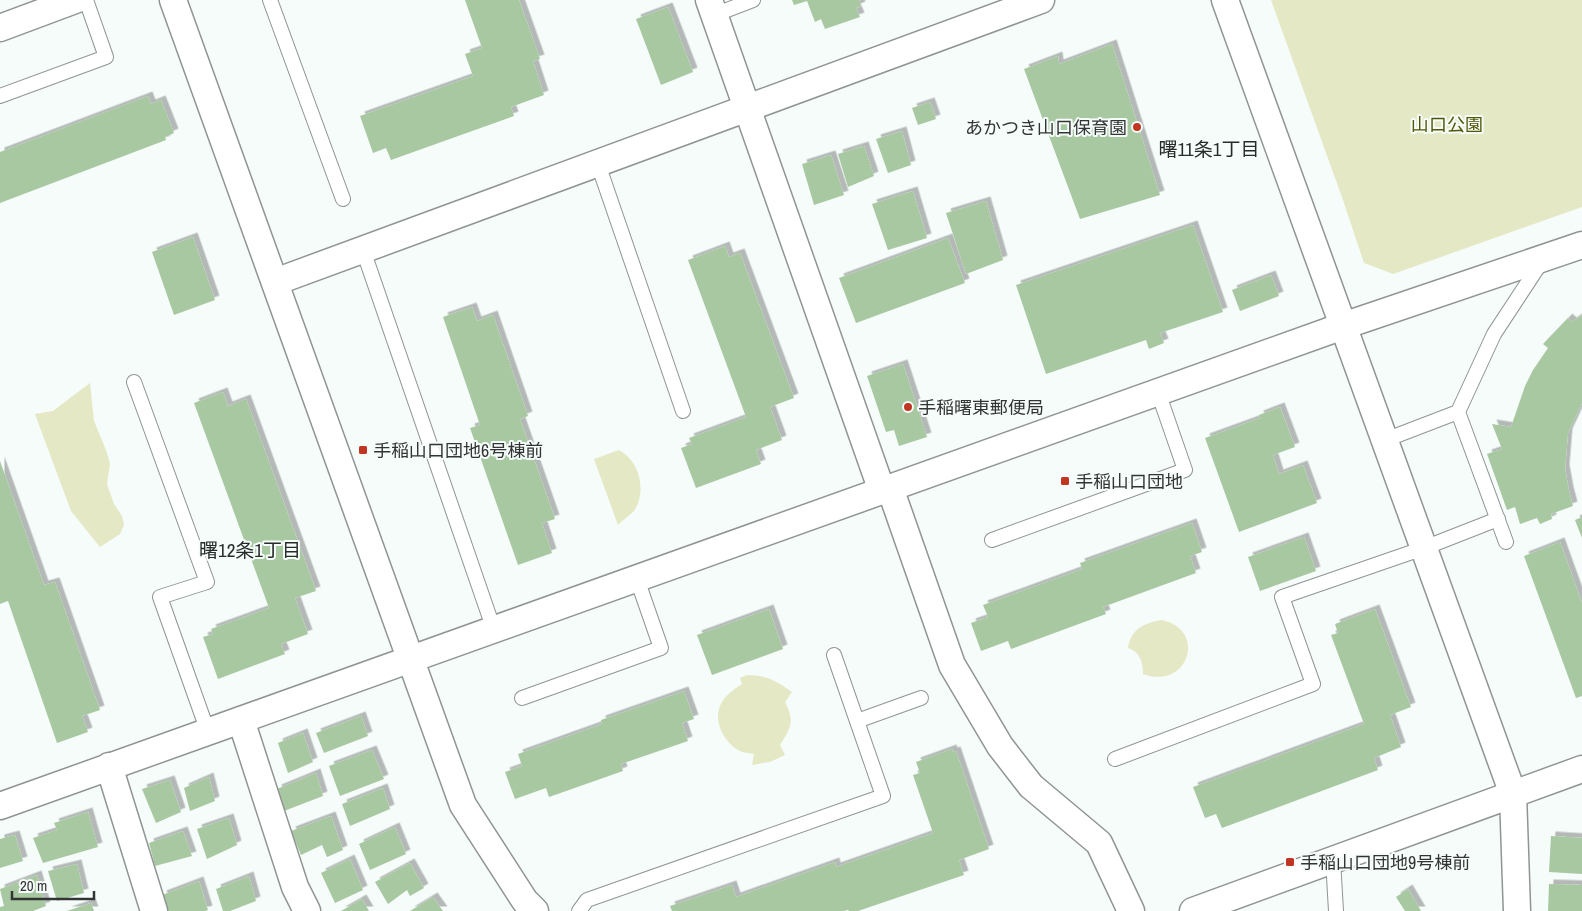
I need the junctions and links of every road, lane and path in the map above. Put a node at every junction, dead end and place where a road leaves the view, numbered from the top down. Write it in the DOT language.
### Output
graph roads {
  1 [pos="75,0"];
  2 [pos="86,0"];
  3 [pos="173,0"];
  4 [pos="270,0"];
  5 [pos="753,0"];
  6 [pos="1041,0"];
  7 [pos="1225,0"];
  8 [pos="712,7"];
  9 [pos="0,28"];
  10 [pos="0,96"];
  11 [pos="747,108"];
  12 [pos="598,164"];
  13 [pos="343,199"];
  14 [pos="1582,245"];
  15 [pos="363,250"];
  16 [pos="1543,258"];
  17 [pos="275,282"];
  18 [pos="1343,326"];
  19 [pos="134,382"];
  20 [pos="1158,392"];
  21 [pos="683,411"];
  22 [pos="1458,412"];
  23 [pos="1385,440"];
  24 [pos="886,490"];
  25 [pos="1498,519"];
  26 [pos="992,540"];
  27 [pos="1506,542"];
  28 [pos="1424,548"];
  29 [pos="637,579"];
  30 [pos="494,630"];
  31 [pos="834,655"];
  32 [pos="411,660"];
  33 [pos="522,698"];
  34 [pos="921,698"];
  35 [pos="241,720"];
  36 [pos="857,721"];
  37 [pos="208,732"];
  38 [pos="1115,759"];
  39 [pos="109,766"];
  40 [pos="1582,769"];
  41 [pos="1513,794"];
  42 [pos="0,806"];
  43 [pos="1333,860"];
  44 [pos="154,911"];
  45 [pos="307,911"];
  46 [pos="535,911"];
  47 [pos="578,911"];
  48 [pos="1131,911"];
  49 [pos="1193,911"];
  50 [pos="1336,911"];
  51 [pos="1517,911"];
  1 -- 9 [label="street"];
  2 -- 10 [label="lane"];
  3 -- 17 [label="street"];
  4 -- 13 [label="lane"];
  5 -- 8 [label="lane"];
  6 -- 11 [label="street"];
  7 -- 18 [label="street"];
  8 -- 11 [label="street"];
  11 -- 12 [label="street"];
  11 -- 24 [label="street"];
  12 -- 15 [label="street"];
  12 -- 21 [label="lane"];
  14 -- 16 [label="street"];
  15 -- 17 [label="street"];
  15 -- 30 [label="lane"];
  16 -- 18 [label="street"];
  16 -- 22 [label="lane"];
  17 -- 32 [label="street"];
  18 -- 20 [label="street"];
  18 -- 23 [label="street"];
  19 -- 37 [label="lane"];
  20 -- 24 [label="street"];
  20 -- 26 [label="lane"];
  22 -- 23 [label="lane"];
  22 -- 25 [label="lane"];
  23 -- 28 [label="street"];
  24 -- 29 [label="street"];
  24 -- 48 [label="street"];
  25 -- 27 [label="lane"];
  25 -- 28 [label="lane"];
  28 -- 38 [label="lane"];
  28 -- 41 [label="street"];
  29 -- 30 [label="street"];
  29 -- 33 [label="lane"];
  30 -- 32 [label="street"];
  31 -- 36 [label="lane"];
  32 -- 35 [label="street"];
  32 -- 46 [label="street"];
  34 -- 36 [label="lane"];
  35 -- 37 [label="street"];
  35 -- 45 [label="street"];
  36 -- 47 [label="lane"];
  37 -- 39 [label="street"];
  39 -- 42 [label="street"];
  39 -- 44 [label="street"];
  40 -- 41 [label="street"];
  41 -- 43 [label="street"];
  41 -- 51 [label="street"];
  43 -- 49 [label="street"];
  43 -- 50 [label="lane"];
}
